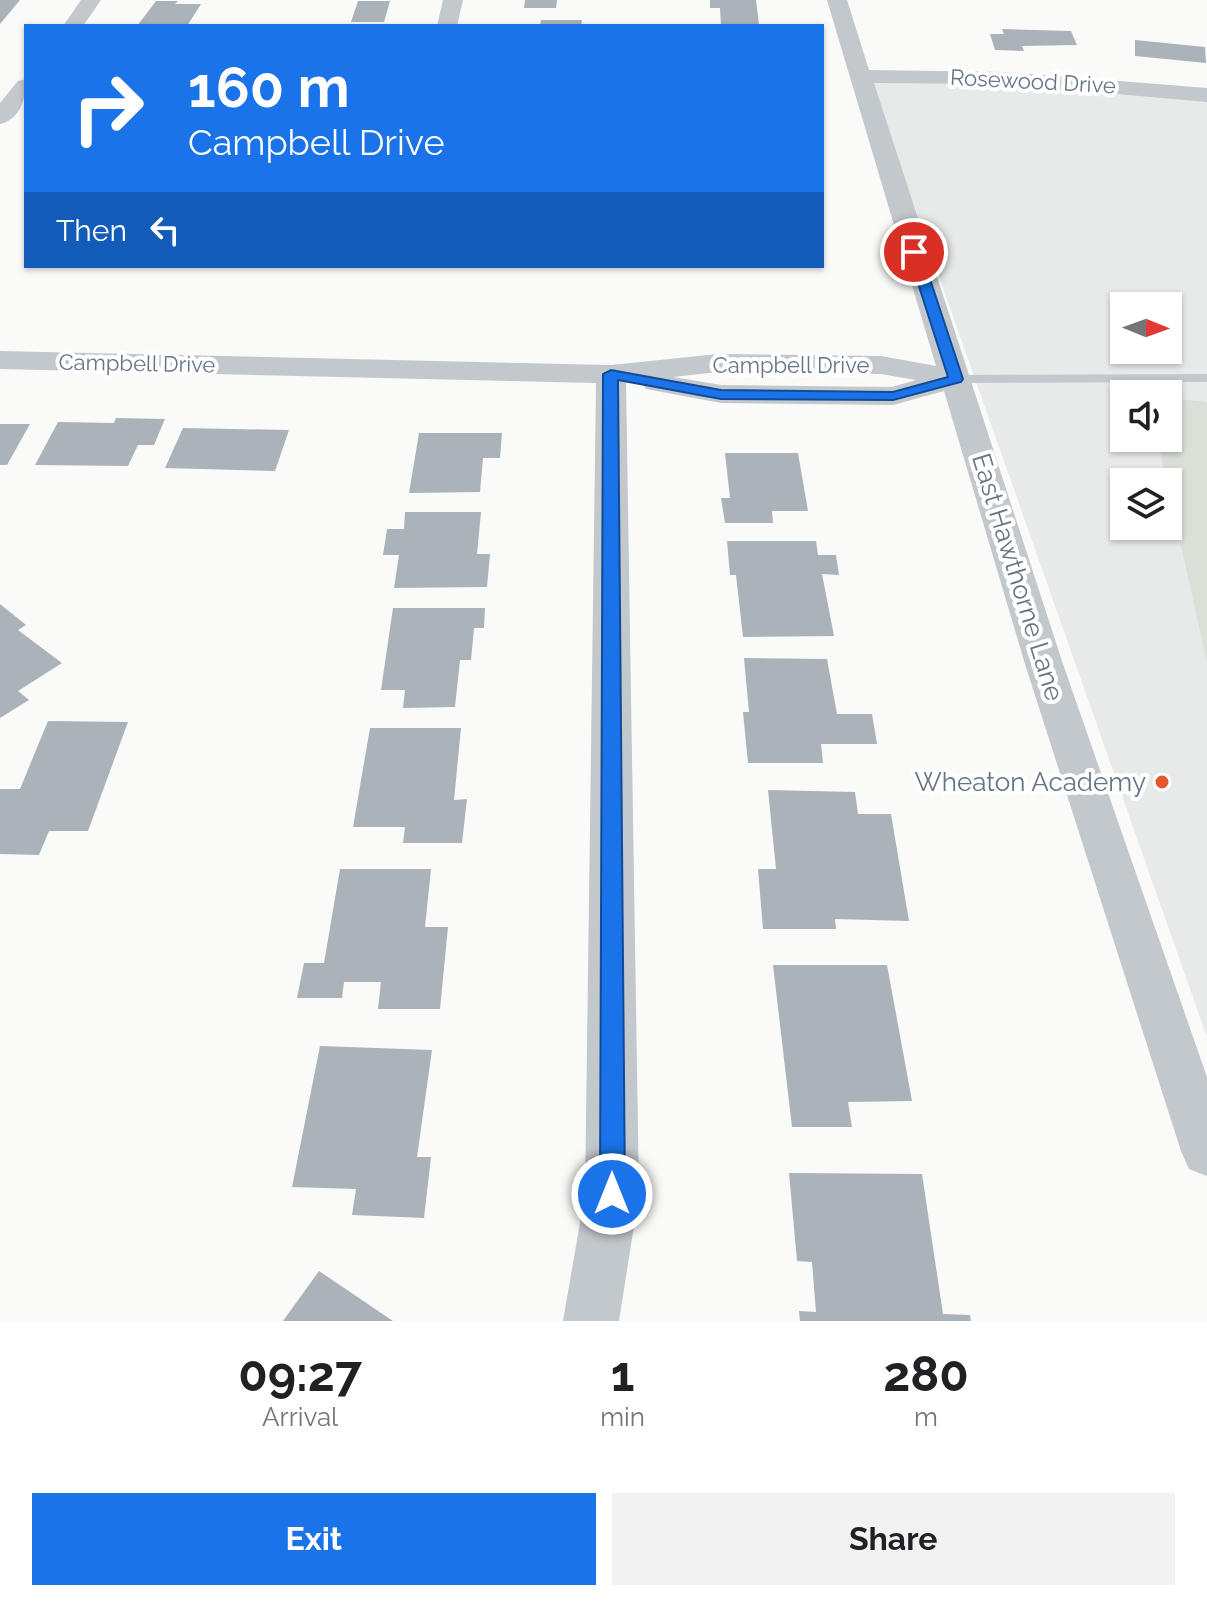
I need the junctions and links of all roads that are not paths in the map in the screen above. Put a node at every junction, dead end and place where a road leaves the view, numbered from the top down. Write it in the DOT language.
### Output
graph roads {
  1 [pos="91,0"];
  2 [pos="453,0"];
  3 [pos="837,0"];
  4 [pos="74,24"];
  5 [pos="447,24"];
  6 [pos="859,76"];
  7 [pos="24,88"];
  8 [pos="1207,95"];
  9 [pos="2,116"];
  10 [pos="0,360"];
  11 [pos="611,374"];
  12 [pos="1207,378"];
  13 [pos="956,379"];
  14 [pos="1207,1151"];
  15 [pos="591,1321"];
  1 -- 4 [label="street"];
  2 -- 5 [label="street"];
  3 -- 6 [label="street, East Hawthorne Lane"];
  6 -- 8 [label="street, Rosewood Drive"];
  6 -- 13 [label="street, East Hawthorne Lane"];
  7 -- 9 [label="street"];
  10 -- 11 [label="street, Campbell Drive"];
  11 -- 13 [label="street, Campbell Drive"];
  11 -- 15 [label="street"];
  12 -- 13 [label="lane"];
  13 -- 14 [label="street, East Hawthorne Lane"];
}
